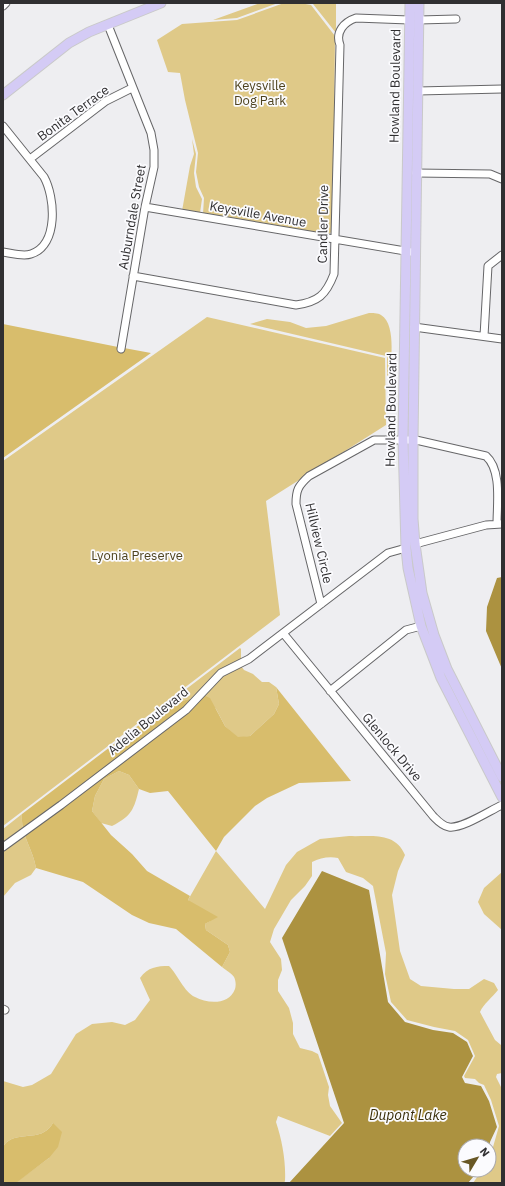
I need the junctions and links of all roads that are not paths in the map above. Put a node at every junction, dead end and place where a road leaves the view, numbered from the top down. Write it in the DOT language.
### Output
graph roads {
  1 [pos="6,3"];
  2 [pos="161,3"];
  3 [pos="410,3"];
  4 [pos="419,3"];
  5 [pos="3,6"];
  6 [pos="456,19"];
  7 [pos="414,20"];
  8 [pos="108,24"];
  9 [pos="132,88"];
  10 [pos="502,89"];
  11 [pos="418,91"];
  12 [pos="3,95"];
  13 [pos="3,126"];
  14 [pos="30,160"];
  15 [pos="416,173"];
  16 [pos="502,179"];
  17 [pos="145,207"];
  18 [pos="336,239"];
  19 [pos="406,251"];
  20 [pos="3,252"];
  21 [pos="415,252"];
  22 [pos="502,255"];
  23 [pos="133,276"];
  24 [pos="414,327"];
  25 [pos="484,336"];
  26 [pos="502,339"];
  27 [pos="121,349"];
  28 [pos="408,440"];
  29 [pos="499,524"];
  30 [pos="415,544"];
  31 [pos="406,548"];
  32 [pos="417,559"];
  33 [pos="321,604"];
  34 [pos="421,626"];
  35 [pos="283,633"];
  36 [pos="330,691"];
  37 [pos="502,777"];
  38 [pos="502,797"];
  39 [pos="502,805"];
  40 [pos="3,847"];
  1 -- 5 [label="street"];
  2 -- 8 [label="main road"];
  3 -- 7 [label="main road, Howland Boulevard"];
  4 -- 7 [label="main road, Howland Boulevard"];
  6 -- 7 [label="street, Candler Drive"];
  7 -- 11 [label="main road, Howland Boulevard"];
  7 -- 18 [label="street, Candler Drive"];
  7 -- 19 [label="main road, Howland Boulevard"];
  8 -- 9 [label="street, Auburndale Street"];
  8 -- 12 [label="main road"];
  9 -- 14 [label="street, Bonita Terrace"];
  9 -- 17 [label="street, Auburndale Street"];
  10 -- 11 [label="street"];
  11 -- 15 [label="main road, Howland Boulevard"];
  13 -- 14 [label="street"];
  14 -- 20 [label="street"];
  15 -- 16 [label="street"];
  15 -- 21 [label="main road, Howland Boulevard"];
  17 -- 18 [label="street, Keysville Avenue"];
  17 -- 23 [label="street, Auburndale Street"];
  18 -- 19 [label="street, Keysville Avenue"];
  18 -- 23 [label="street, Candler Drive"];
  19 -- 21 [label="street, Keysville Avenue"];
  19 -- 28 [label="main road, Howland Boulevard"];
  21 -- 24 [label="main road, Howland Boulevard"];
  22 -- 25 [label="street"];
  23 -- 27 [label="street, Auburndale Street"];
  24 -- 25 [label="street"];
  24 -- 28 [label="main road, Howland Boulevard"];
  25 -- 26 [label="street"];
  28 -- 29 [label="street, Hillview Circle"];
  28 -- 30 [label="main road, Howland Boulevard"];
  28 -- 31 [label="main road, Howland Boulevard"];
  28 -- 33 [label="street, Hillview Circle"];
  29 -- 30 [label="street"];
  30 -- 32 [label="main road, Howland Boulevard"];
  31 -- 32 [label="main road"];
  31 -- 33 [label="street, Adelia Boulevard"];
  31 -- 34 [label="main road, Howland Boulevard"];
  32 -- 37 [label="main road, Howland Boulevard"];
  33 -- 35 [label="street, Adelia Boulevard"];
  34 -- 36 [label="street"];
  34 -- 38 [label="main road, Howland Boulevard"];
  35 -- 36 [label="street, Glenlock Drive"];
  35 -- 40 [label="street, Adelia Boulevard"];
  36 -- 39 [label="street, Glenlock Drive"];
}
